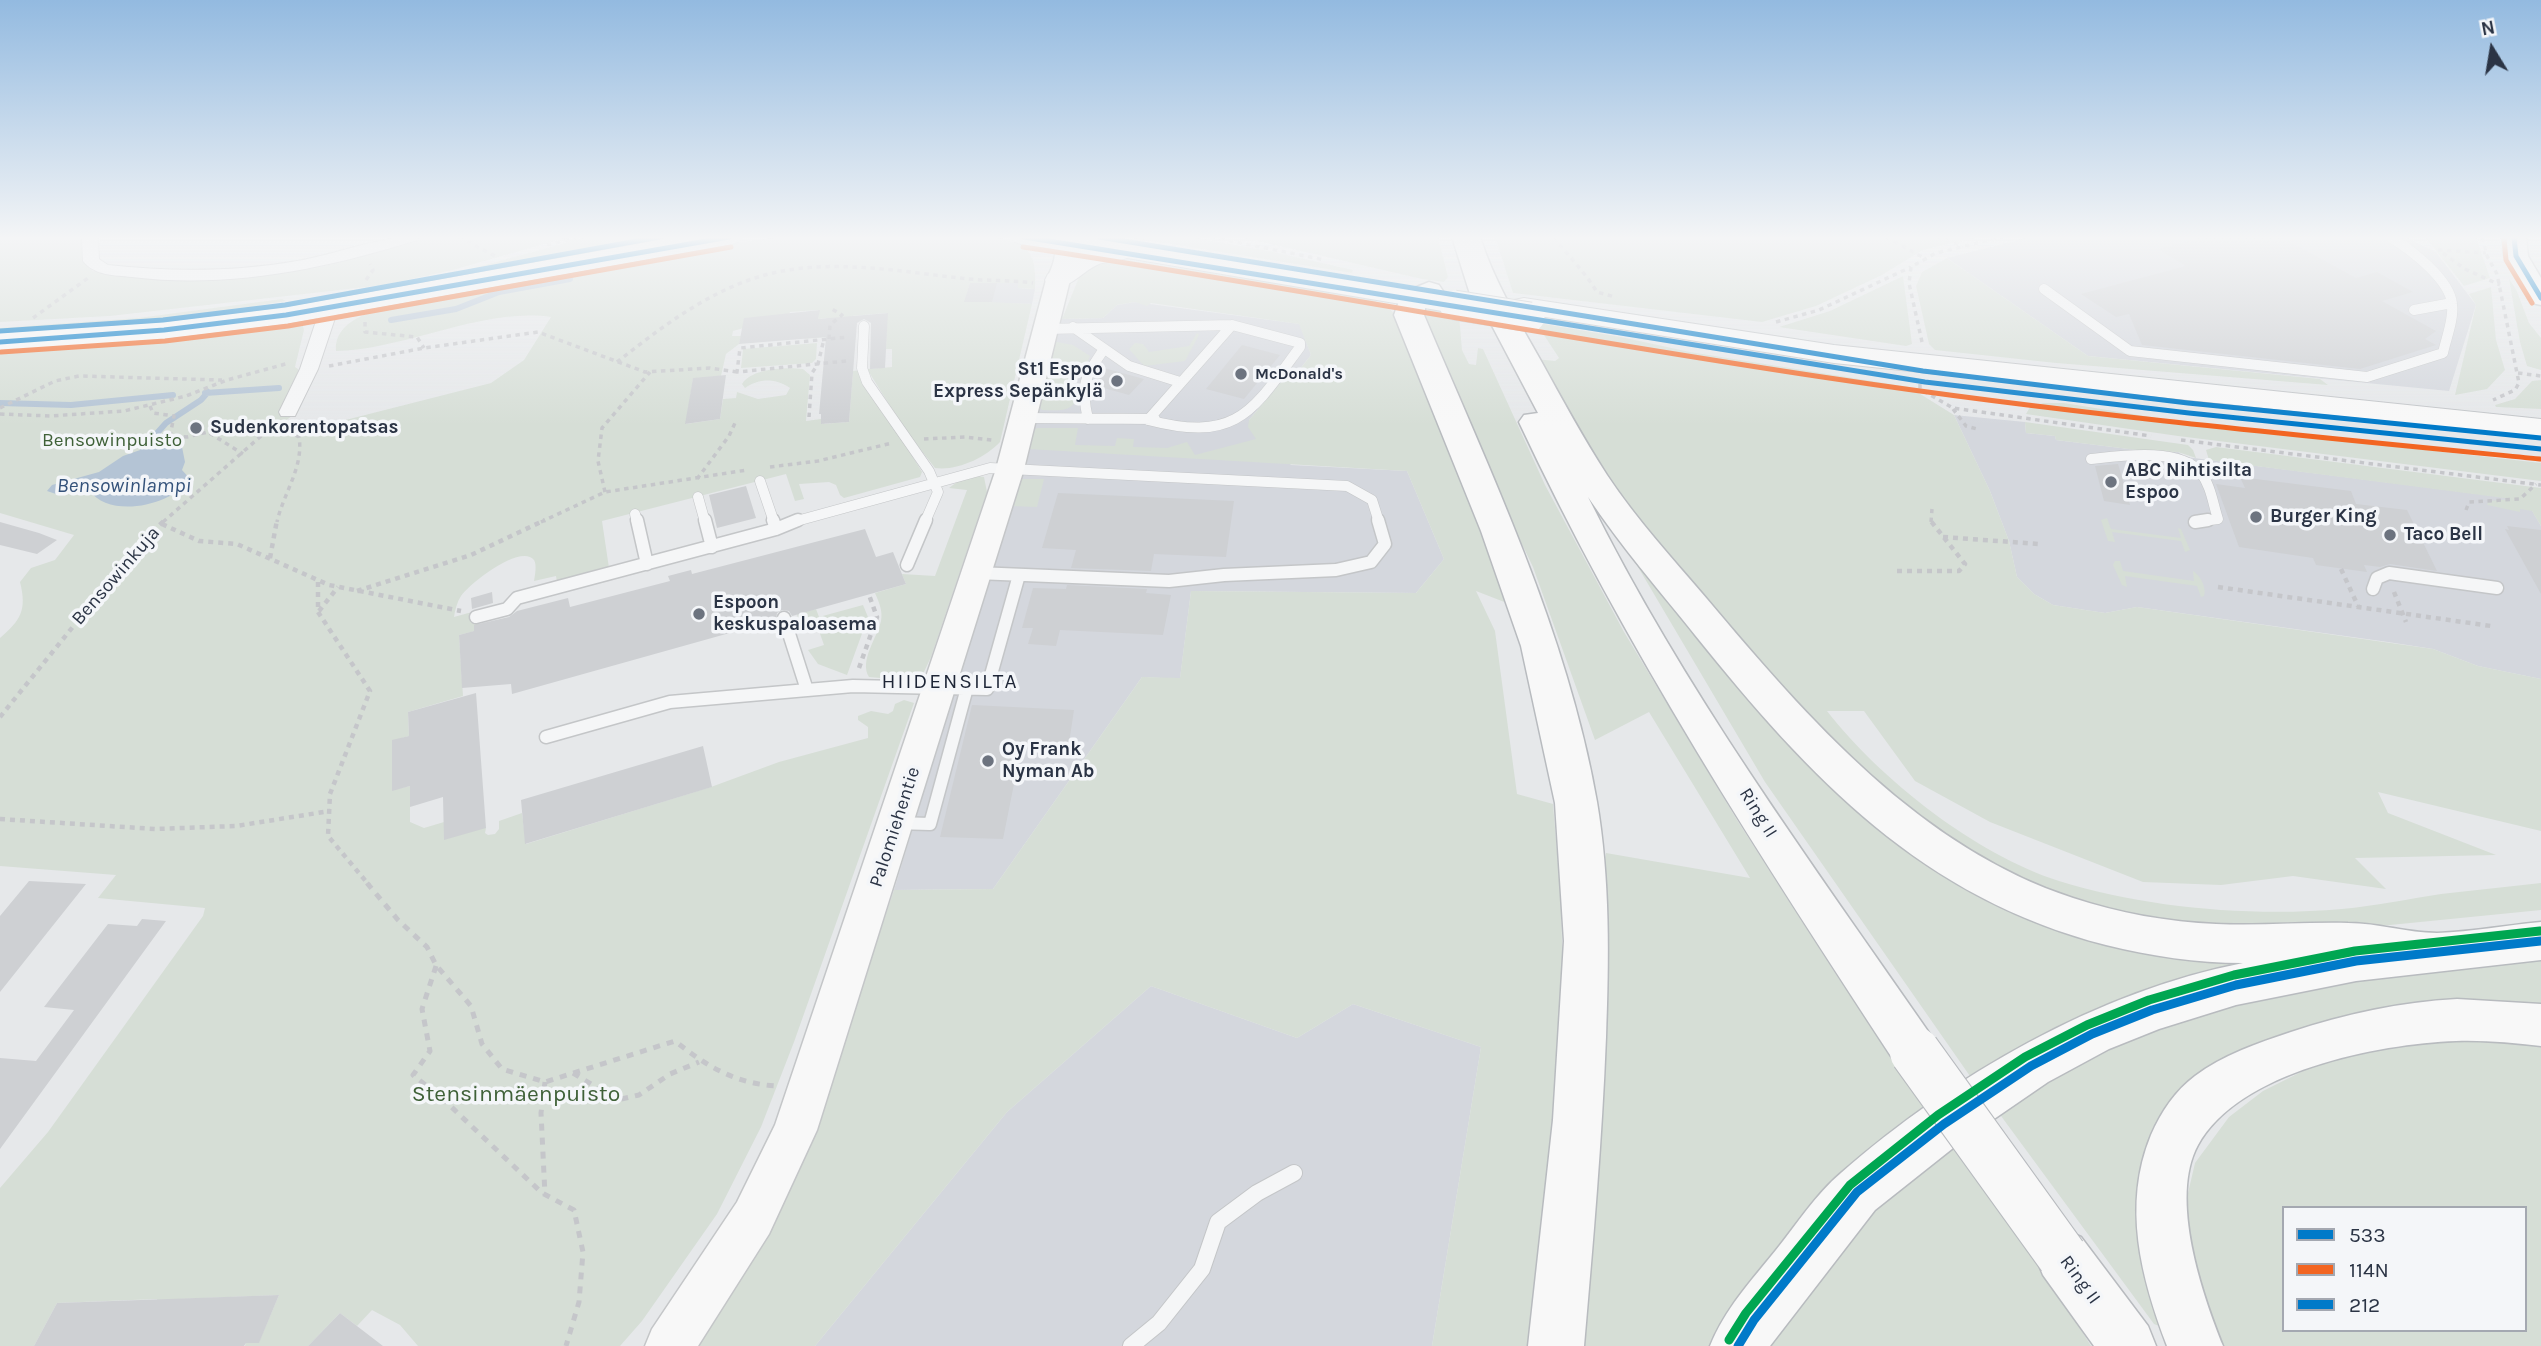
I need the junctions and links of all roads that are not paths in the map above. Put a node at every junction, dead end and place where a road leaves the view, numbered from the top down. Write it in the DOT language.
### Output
graph roads {
  1 [pos="377,300"];
  2 [pos="1053,300"];
  3 [pos="1428,300"];
  4 [pos="1461,300"];
  5 [pos="1462,300"];
  6 [pos="1494,300"];
  7 [pos="2059,300"];
  8 [pos="2451,300"];
  9 [pos="2452,303"];
  10 [pos="329,309"];
  11 [pos="2414,310"];
  12 [pos="1527,312"];
  13 [pos="1232,325"];
  14 [pos="1060,328"];
  15 [pos="863,331"];
  16 [pos="0,342"];
  17 [pos="1104,349"];
  18 [pos="1922,367"];
  19 [pos="1180,382"];
  20 [pos="1250,411"];
  21 [pos="288,412"];
  22 [pos="1087,419"];
  23 [pos="1148,420"];
  24 [pos="2534,425"];
  25 [pos="1012,442"];
  26 [pos="2541,449"];
  27 [pos="2091,459"];
  28 [pos="760,481"];
  29 [pos="933,482"];
  30 [pos="698,497"];
  31 [pos="635,514"];
  32 [pos="2195,522"];
  33 [pos="776,529"];
  34 [pos="712,547"];
  35 [pos="647,564"];
  36 [pos="908,565"];
  37 [pos="977,573"];
  38 [pos="1019,575"];
  39 [pos="2497,588"];
  40 [pos="2373,589"];
  41 [pos="476,617"];
  42 [pos="784,618"];
  43 [pos="954,688"];
  44 [pos="807,690"];
  45 [pos="546,737"];
  46 [pos="2541,941"];
  47 [pos="2434,952"];
  48 [pos="2541,1025"];
  49 [pos="1294,1173"];
  50 [pos="2126,1344"];
  51 [pos="669,1346"];
  52 [pos="1131,1346"];
  53 [pos="1556,1346"];
  54 [pos="1738,1346"];
  55 [pos="2195,1346"];
  1 -- 10 [label="main road"];
  2 -- 14 [label="street, Palomiehentie"];
  3 -- 53 [label="highway"];
  4 -- 47 [label="highway"];
  5 -- 50 [label="highway, Ring II, bridge"];
  6 -- 12 [label="main road, bridge"];
  7 -- 9 [label="lane"];
  8 -- 9 [label="lane"];
  9 -- 11 [label="lane"];
  10 -- 16 [label="main road"];
  10 -- 21 [label="street"];
  12 -- 18 [label="main road"];
  12 -- 24 [label="main road"];
  13 -- 14 [label="lane"];
  13 -- 19 [label="lane"];
  13 -- 20 [label="lane"];
  14 -- 17 [label="lane"];
  14 -- 25 [label="street, Palomiehentie"];
  15 -- 29 [label="lane"];
  17 -- 19 [label="lane"];
  17 -- 22 [label="lane"];
  18 -- 26 [label="main road"];
  19 -- 23 [label="lane"];
  20 -- 23 [label="lane"];
  22 -- 23 [label="lane"];
  22 -- 25 [label="lane"];
  25 -- 29 [label="lane"];
  25 -- 37 [label="street, Palomiehentie"];
  25 -- 38 [label="lane"];
  27 -- 32 [label="lane"];
  28 -- 33 [label="lane"];
  29 -- 33 [label="lane"];
  29 -- 36 [label="lane"];
  30 -- 34 [label="lane"];
  31 -- 35 [label="lane"];
  33 -- 34 [label="lane"];
  34 -- 35 [label="lane"];
  35 -- 41 [label="lane"];
  37 -- 38 [label="lane"];
  37 -- 43 [label="street, Palomiehentie"];
  38 -- 43 [label="lane"];
  39 -- 40 [label="lane"];
  42 -- 44 [label="lane"];
  43 -- 44 [label="lane"];
  43 -- 51 [label="street, Palomiehentie"];
  44 -- 45 [label="lane"];
  46 -- 47 [label="highway"];
  47 -- 54 [label="highway"];
  48 -- 55 [label="highway"];
  49 -- 52 [label="lane"];
}
